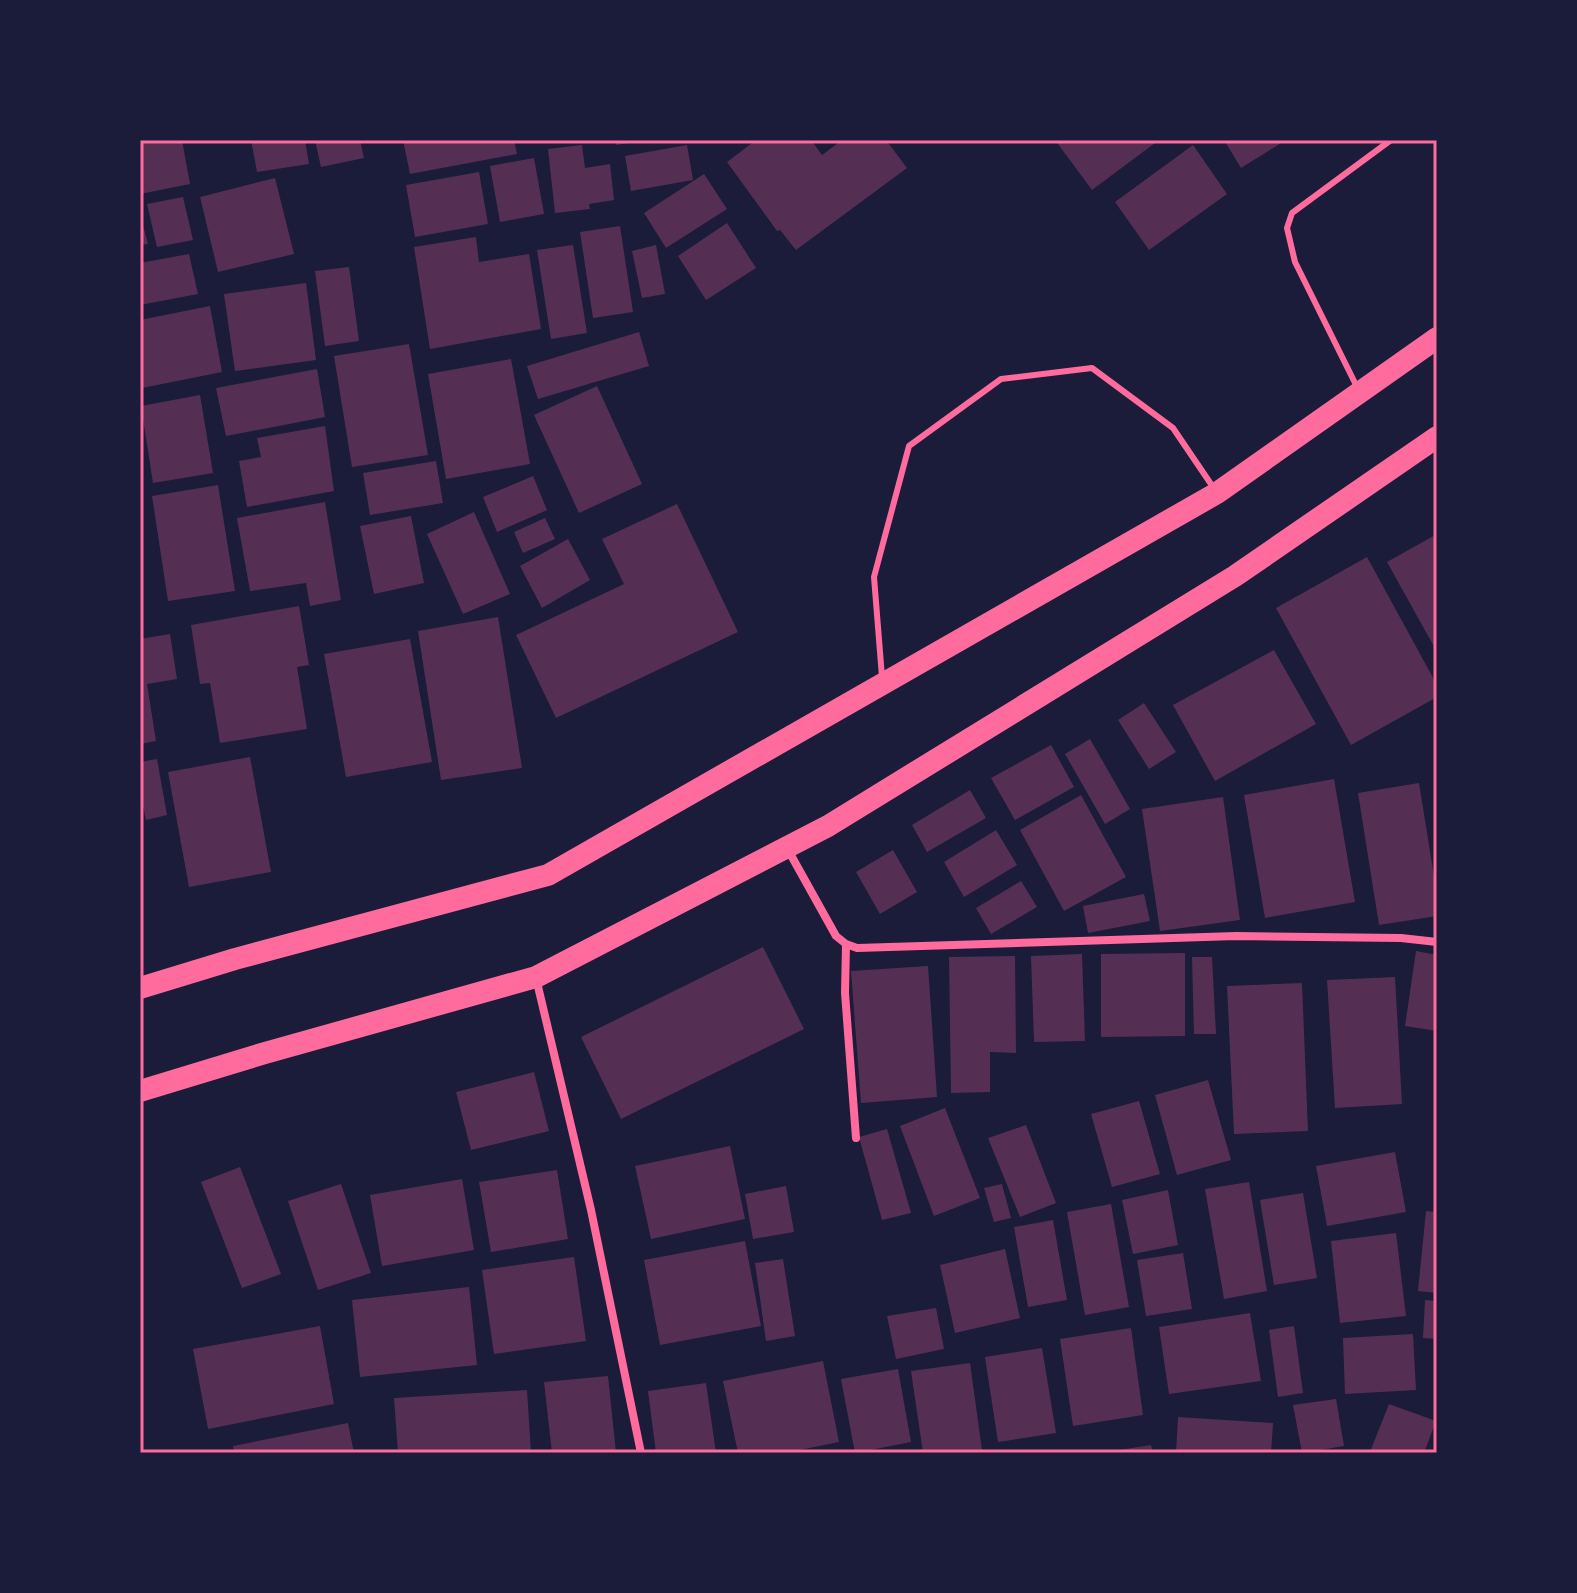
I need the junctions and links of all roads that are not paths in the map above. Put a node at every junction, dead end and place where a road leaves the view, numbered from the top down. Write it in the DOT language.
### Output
graph roads {
  1 [pos="1391,140"];
  2 [pos="1437,338"];
  3 [pos="1359,392"];
  4 [pos="1437,437"];
  5 [pos="1217,493"];
  6 [pos="883,685"];
  7 [pos="786,847"];
  8 [pos="1437,942"];
  9 [pos="846,944"];
  10 [pos="536,977"];
  11 [pos="140,988"];
  12 [pos="140,1091"];
  13 [pos="856,1138"];
  14 [pos="641,1453"];
  1 -- 3 [label="lane"];
  2 -- 3 [label="highway"];
  3 -- 5 [label="highway"];
  4 -- 7 [label="highway"];
  5 -- 6 [label="highway"];
  5 -- 6 [label="lane"];
  6 -- 11 [label="highway"];
  7 -- 9 [label="street"];
  7 -- 10 [label="highway"];
  8 -- 9 [label="street"];
  9 -- 13 [label="street"];
  10 -- 12 [label="highway"];
  10 -- 14 [label="street"];
}
